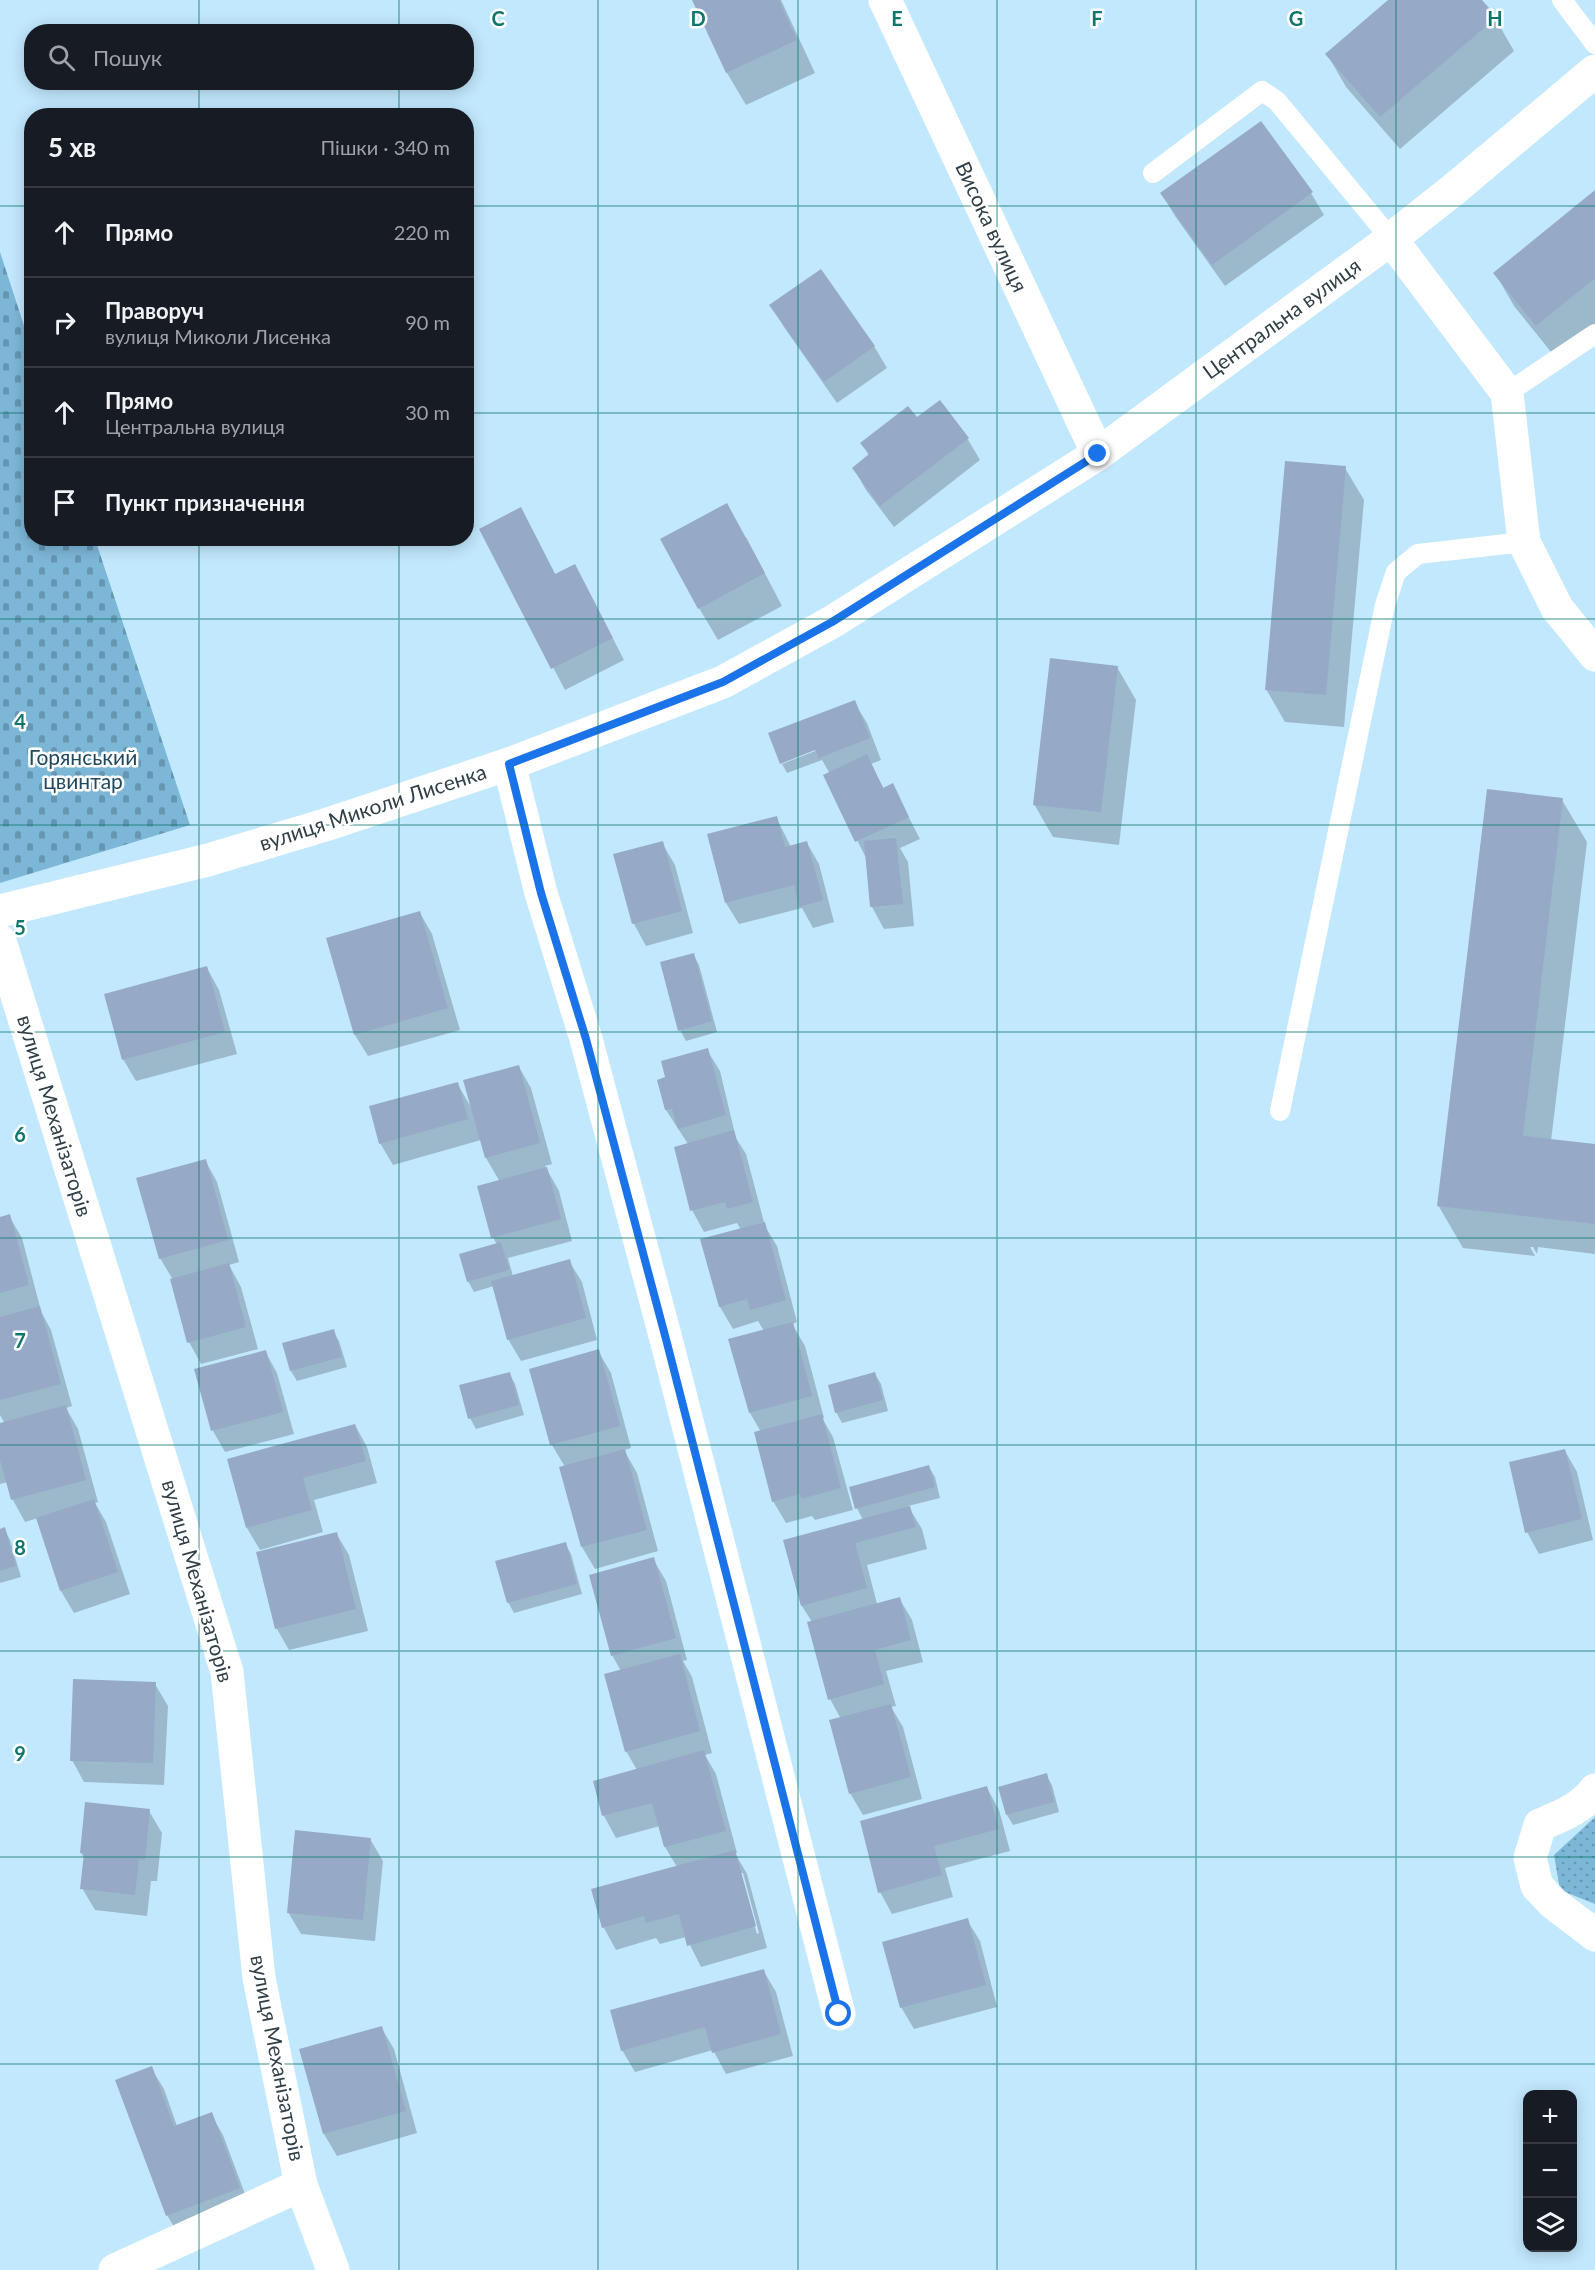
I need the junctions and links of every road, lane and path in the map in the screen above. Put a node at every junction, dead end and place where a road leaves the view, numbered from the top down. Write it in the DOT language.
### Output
graph roads {
  1 [pos="885,0"];
  2 [pos="1562,0"];
  3 [pos="1595,44"];
  4 [pos="1595,70"];
  5 [pos="1153,173"];
  6 [pos="1391,239"];
  7 [pos="1595,334"];
  8 [pos="1507,393"];
  9 [pos="1098,454"];
  10 [pos="1524,542"];
  11 [pos="954,547"];
  12 [pos="1595,655"];
  13 [pos="509,764"];
  14 [pos="0,912"];
  15 [pos="0,941"];
  16 [pos="1280,1111"];
  17 [pos="1595,1790"];
  18 [pos="1595,1935"];
  19 [pos="839,2014"];
  20 [pos="301,2185"];
  21 [pos="115,2270"];
  22 [pos="333,2270"];
  1 -- 9 [label="street, Висока вулиця"];
  2 -- 3 [label="lane"];
  4 -- 6 [label="street, Центральна вулиця"];
  5 -- 6 [label="lane"];
  6 -- 8 [label="street"];
  6 -- 9 [label="street, Центральна вулиця"];
  7 -- 8 [label="lane"];
  8 -- 10 [label="street"];
  9 -- 11 [label="street, Центральна вулиця"];
  10 -- 12 [label="street"];
  10 -- 16 [label="lane"];
  11 -- 13 [label="street, вулиця Миколи Лисенка"];
  13 -- 14 [label="street, вулиця Миколи Лисенка"];
  13 -- 19 [label="street"];
  15 -- 20 [label="street, вулиця Механізаторів"];
  17 -- 18 [label="street"];
  20 -- 21 [label="street"];
  20 -- 22 [label="street, вулиця Механізаторів"];
}
